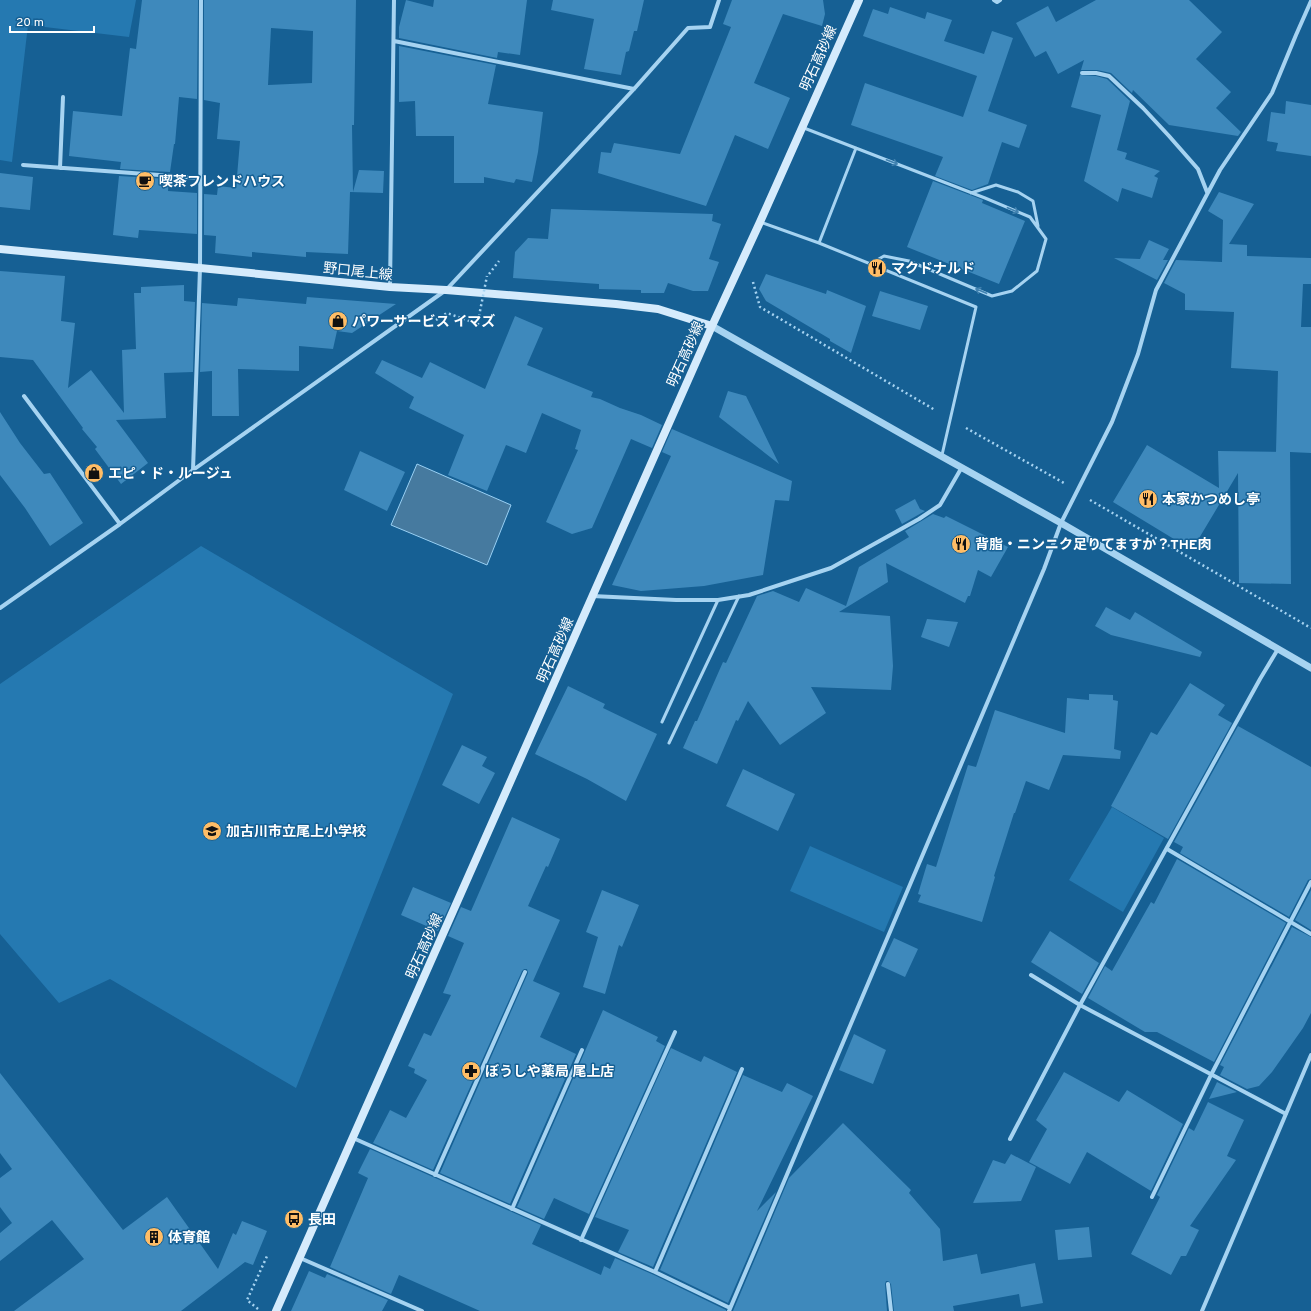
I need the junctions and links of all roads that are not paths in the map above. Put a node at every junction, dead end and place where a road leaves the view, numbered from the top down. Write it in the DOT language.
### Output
graph roads {
  1 [pos="201,0"];
  2 [pos="394,0"];
  3 [pos="719,0"];
  4 [pos="859,0"];
  5 [pos="994,0"];
  6 [pos="1000,0"];
  7 [pos="1311,1"];
  8 [pos="394,41"];
  9 [pos="1082,73"];
  10 [pos="634,89"];
  11 [pos="63,97"];
  12 [pos="801,127"];
  13 [pos="856,148"];
  14 [pos="23,164"];
  15 [pos="60,168"];
  16 [pos="200,178"];
  17 [pos="1208,192"];
  18 [pos="971,193"];
  19 [pos="760,222"];
  20 [pos="1038,228"];
  21 [pos="819,244"];
  22 [pos="0,250"];
  23 [pos="870,264"];
  24 [pos="200,268"];
  25 [pos="390,287"];
  26 [pos="446,290"];
  27 [pos="712,326"];
  28 [pos="24,396"];
  29 [pos="942,456"];
  30 [pos="962,468"];
  31 [pos="193,470"];
  32 [pos="1061,523"];
  33 [pos="120,524"];
  34 [pos="592,596"];
  35 [pos="739,596"];
  36 [pos="718,600"];
  37 [pos="0,608"];
  38 [pos="1278,649"];
  39 [pos="1311,668"];
  40 [pos="662,722"];
  41 [pos="669,743"];
  42 [pos="1167,848"];
  43 [pos="1311,882"];
  44 [pos="1291,923"];
  45 [pos="1311,934"];
  46 [pos="525,972"];
  47 [pos="1031,975"];
  48 [pos="1080,1005"];
  49 [pos="675,1032"];
  50 [pos="582,1050"];
  51 [pos="1311,1055"];
  52 [pos="742,1069"];
  53 [pos="1211,1075"];
  54 [pos="1286,1114"];
  55 [pos="353,1138"];
  56 [pos="1010,1139"];
  57 [pos="435,1175"];
  58 [pos="1152,1197"];
  59 [pos="512,1210"];
  60 [pos="582,1240"];
  61 [pos="300,1258"];
  62 [pos="655,1272"];
  63 [pos="888,1284"];
  64 [pos="730,1310"];
  65 [pos="276,1311"];
  66 [pos="422,1311"];
  67 [pos="891,1311"];
  68 [pos="1202,1311"];
  1 -- 16 [label="street"];
  2 -- 8 [label="street"];
  3 -- 10 [label="street"];
  4 -- 12 [label="main road, 明石高砂線"];
  5 -- 6 [label="street"];
  7 -- 17 [label="street"];
  8 -- 10 [label="street"];
  8 -- 25 [label="street"];
  9 -- 17 [label="street"];
  10 -- 26 [label="street"];
  11 -- 15 [label="street"];
  12 -- 13 [label="lane"];
  12 -- 19 [label="main road, 明石高砂線"];
  13 -- 18 [label="lane, one-way"];
  13 -- 21 [label="lane"];
  14 -- 15 [label="street"];
  15 -- 16 [label="street"];
  16 -- 24 [label="street"];
  17 -- 32 [label="street"];
  18 -- 20 [label="lane, one-way"];
  18 -- 20 [label="lane"];
  19 -- 21 [label="lane"];
  19 -- 27 [label="main road, 明石高砂線"];
  20 -- 23 [label="lane, one-way"];
  21 -- 23 [label="lane"];
  22 -- 24 [label="main road, 野口尾上線"];
  23 -- 29 [label="lane"];
  24 -- 25 [label="main road, 野口尾上線"];
  24 -- 31 [label="street"];
  25 -- 26 [label="main road, 野口尾上線"];
  26 -- 27 [label="main road, 野口尾上線"];
  26 -- 31 [label="street"];
  27 -- 29 [label="street"];
  27 -- 34 [label="main road, 明石高砂線"];
  28 -- 33 [label="street"];
  29 -- 30 [label="street"];
  30 -- 32 [label="street"];
  30 -- 35 [label="street"];
  31 -- 33 [label="street"];
  32 -- 38 [label="street"];
  32 -- 64 [label="street"];
  33 -- 37 [label="street"];
  34 -- 36 [label="street"];
  34 -- 55 [label="main road, 明石高砂線"];
  35 -- 36 [label="street"];
  35 -- 41 [label="lane"];
  36 -- 40 [label="lane"];
  38 -- 39 [label="street"];
  38 -- 42 [label="street"];
  42 -- 44 [label="street"];
  42 -- 48 [label="street"];
  43 -- 44 [label="street"];
  44 -- 45 [label="street"];
  44 -- 53 [label="street"];
  46 -- 57 [label="street"];
  47 -- 48 [label="street"];
  48 -- 53 [label="street"];
  48 -- 56 [label="street"];
  49 -- 60 [label="street"];
  50 -- 59 [label="street"];
  51 -- 54 [label="street"];
  52 -- 62 [label="street"];
  53 -- 54 [label="street"];
  53 -- 58 [label="street"];
  54 -- 68 [label="street"];
  55 -- 57 [label="street"];
  55 -- 61 [label="main road, 明石高砂線"];
  57 -- 59 [label="street"];
  59 -- 60 [label="street"];
  60 -- 62 [label="street"];
  61 -- 65 [label="main road, 明石高砂線"];
  61 -- 66 [label="street"];
  62 -- 64 [label="street"];
  63 -- 67 [label="street"];
}
